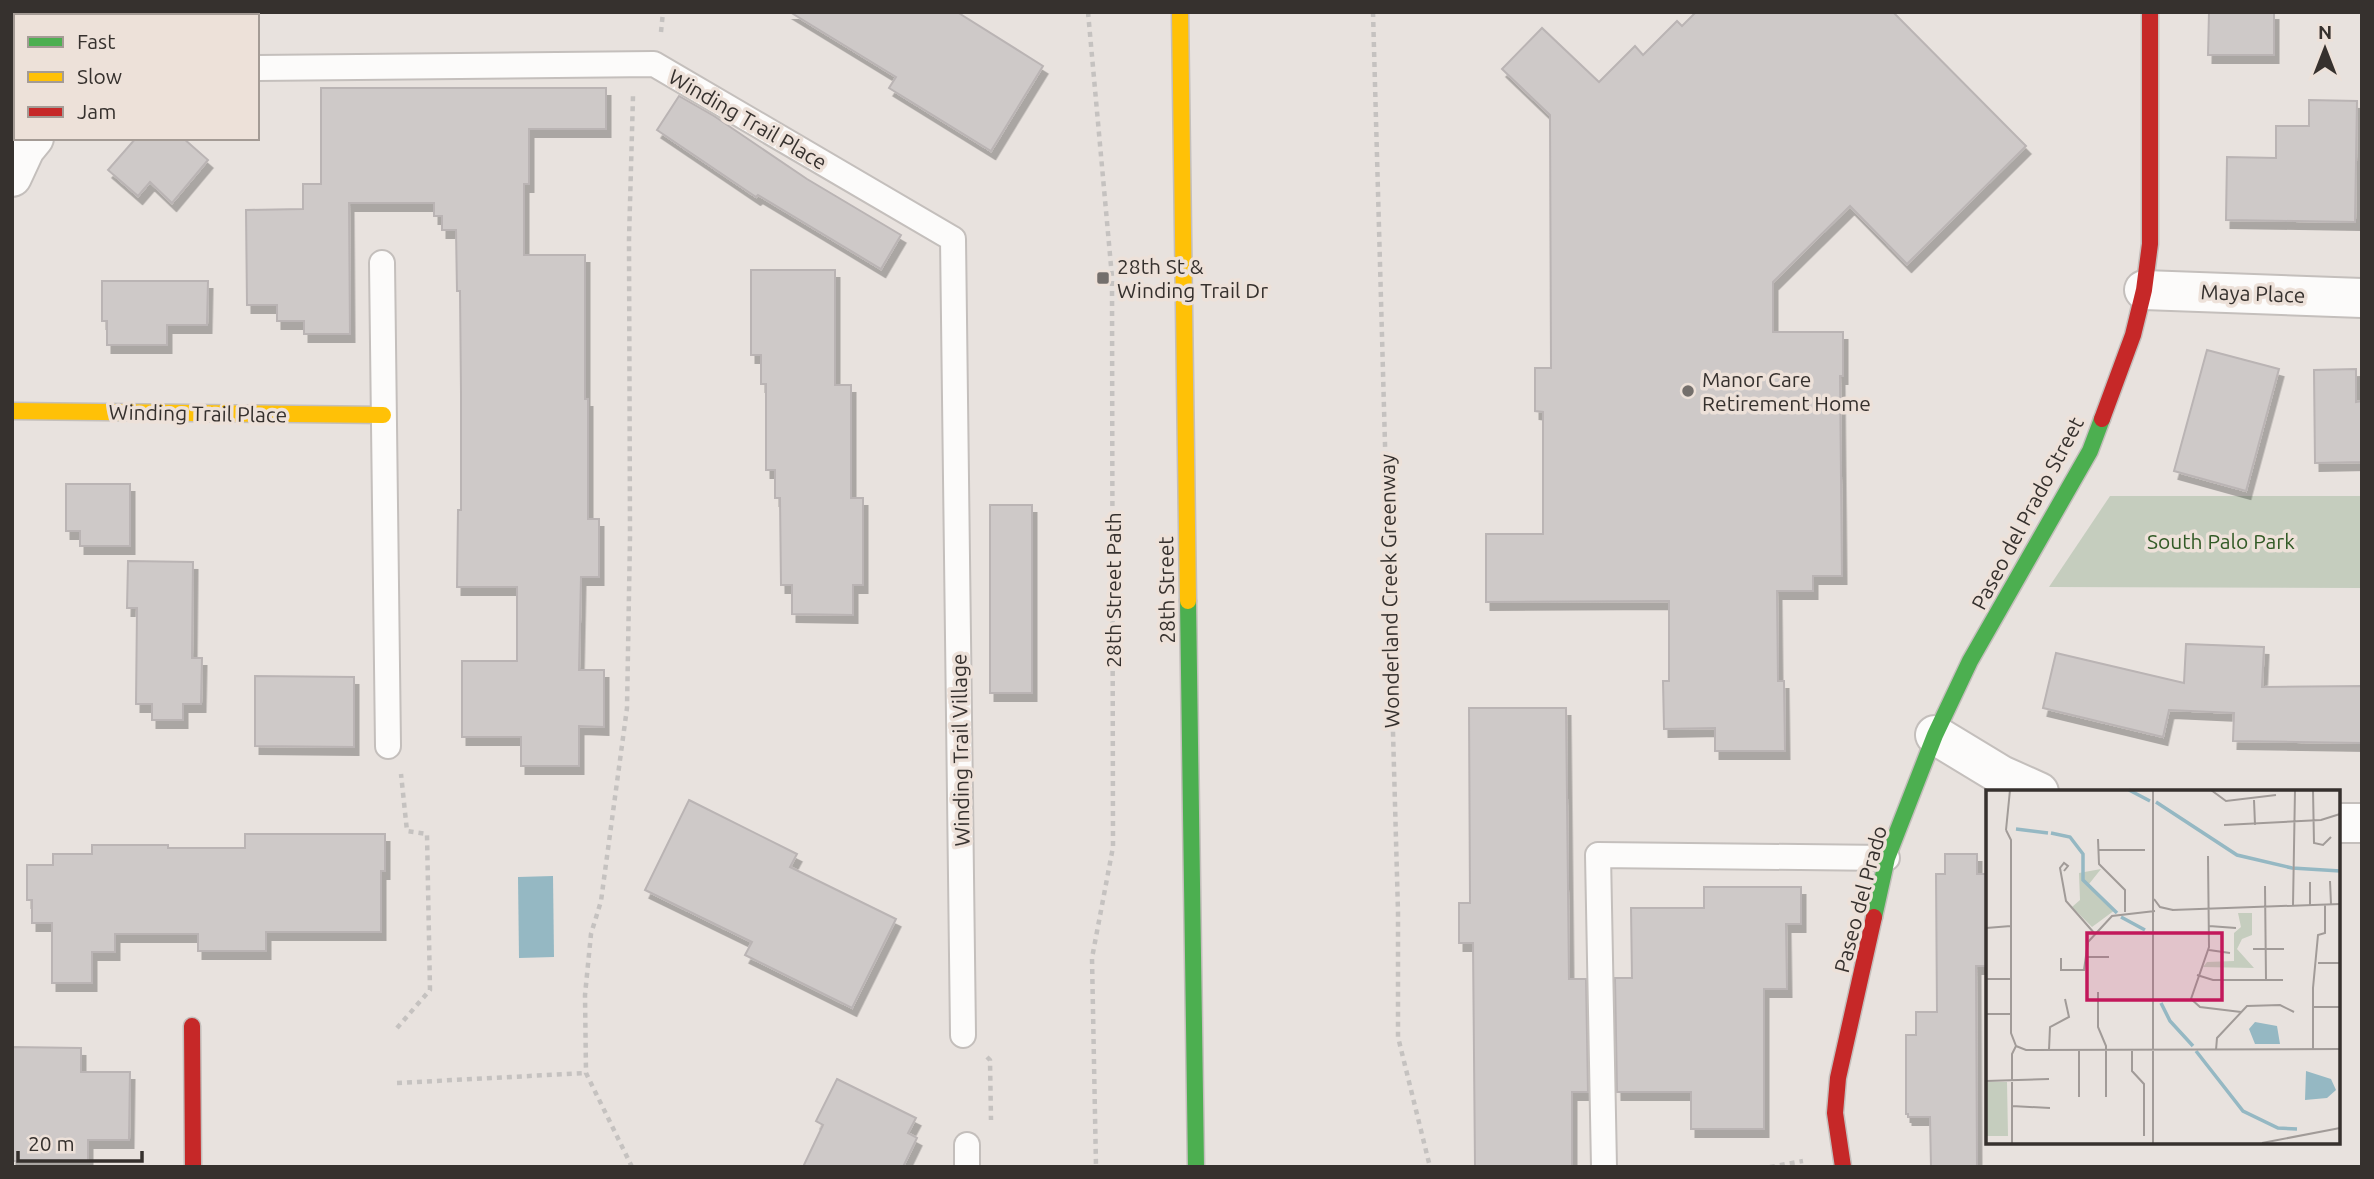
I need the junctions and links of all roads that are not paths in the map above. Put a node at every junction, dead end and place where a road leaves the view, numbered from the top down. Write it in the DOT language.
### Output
graph roads {
  1 [pos="1180,12"];
  2 [pos="2150,12"];
  3 [pos="259,68"];
  4 [pos="32,140"];
  5 [pos="12,177"];
  6 [pos="382,262"];
  7 [pos="2144,290"];
  8 [pos="2362,298"];
  9 [pos="12,411"];
  10 [pos="383,415"];
  11 [pos="956,466"];
  12 [pos="1935,735"];
  13 [pos="388,746"];
  14 [pos="2035,790"];
  15 [pos="2339,823"];
  16 [pos="2362,823"];
  17 [pos="1887,858"];
  18 [pos="191,1026"];
  19 [pos="963,1035"];
  20 [pos="193,1167"];
  21 [pos="1196,1167"];
  22 [pos="1604,1167"];
  23 [pos="1843,1167"];
  1 -- 21 [label="main road, 28th Street"];
  2 -- 7 [label="main road, Paseo del Prado Street"];
  3 -- 11 [label="lane, Winding Trail Place"];
  4 -- 5 [label="street"];
  6 -- 10 [label="lane"];
  7 -- 8 [label="street, Maya Place"];
  7 -- 12 [label="main road, Paseo del Prado Street"];
  9 -- 10 [label="main road, Winding Trail Place"];
  10 -- 13 [label="lane"];
  11 -- 19 [label="lane, Winding Trail Village"];
  12 -- 14 [label="street"];
  12 -- 17 [label="main road, Paseo del Prado"];
  15 -- 16 [label="street"];
  17 -- 22 [label="lane"];
  17 -- 23 [label="main road, Paseo del Prado"];
  18 -- 20 [label="main road"];
}
